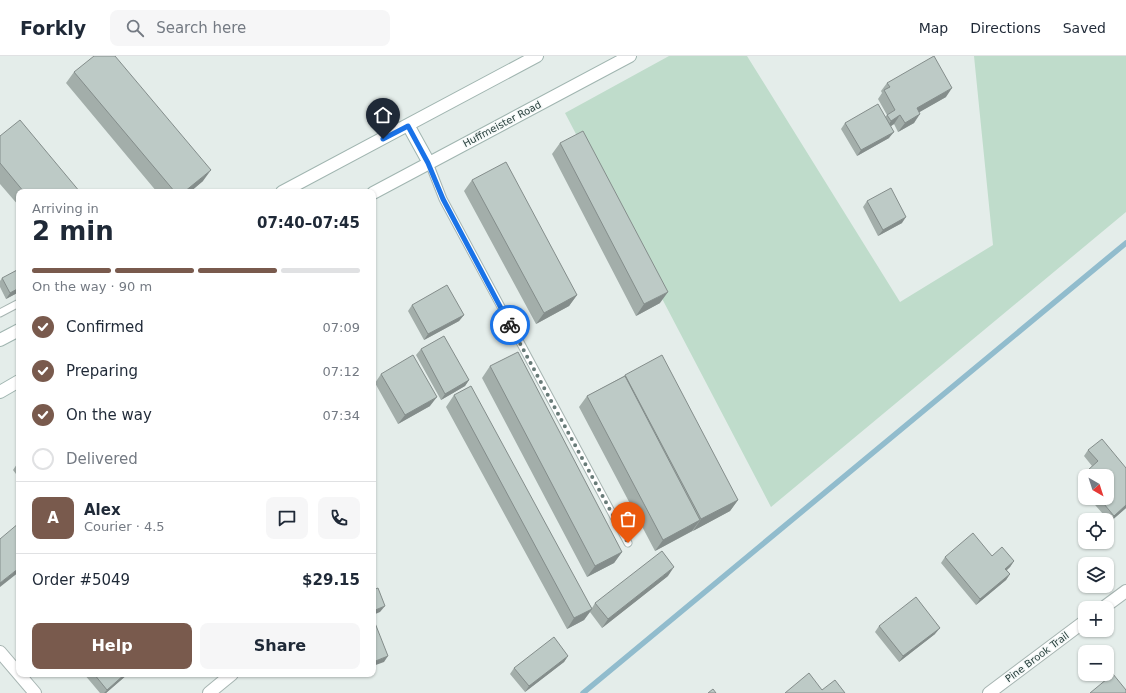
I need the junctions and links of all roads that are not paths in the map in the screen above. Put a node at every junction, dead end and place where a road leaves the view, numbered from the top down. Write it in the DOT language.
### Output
graph roads {
  1 [pos="537,56"];
  2 [pos="630,56"];
  3 [pos="408,126"];
  4 [pos="428,163"];
  5 [pos="288,189"];
  6 [pos="376,191"];
  7 [pos="16,305"];
  8 [pos="0,313"];
  9 [pos="16,332"];
  10 [pos="0,340"];
  11 [pos="16,384"];
  12 [pos="0,392"];
  13 [pos="628,543"];
  14 [pos="1126,591"];
  15 [pos="1112,601"];
  16 [pos="1078,626"];
  17 [pos="0,652"];
  18 [pos="16,671"];
  19 [pos="21,677"];
  20 [pos="228,677"];
  21 [pos="35,693"];
  22 [pos="209,693"];
  23 [pos="989,693"];
  1 -- 3 [label="main road"];
  2 -- 4 [label="main road, Huffmeister Road"];
  3 -- 4 [label="main road"];
  3 -- 5 [label="main road"];
  4 -- 6 [label="main road, Huffmeister Road"];
  4 -- 13 [label="lane"];
  7 -- 8 [label="lane"];
  9 -- 10 [label="main road"];
  11 -- 12 [label="main road"];
  14 -- 15 [label="main road"];
  16 -- 23 [label="main road, Pine Brook Trail"];
  17 -- 18 [label="main road"];
  19 -- 21 [label="main road"];
  20 -- 22 [label="main road"];
}
